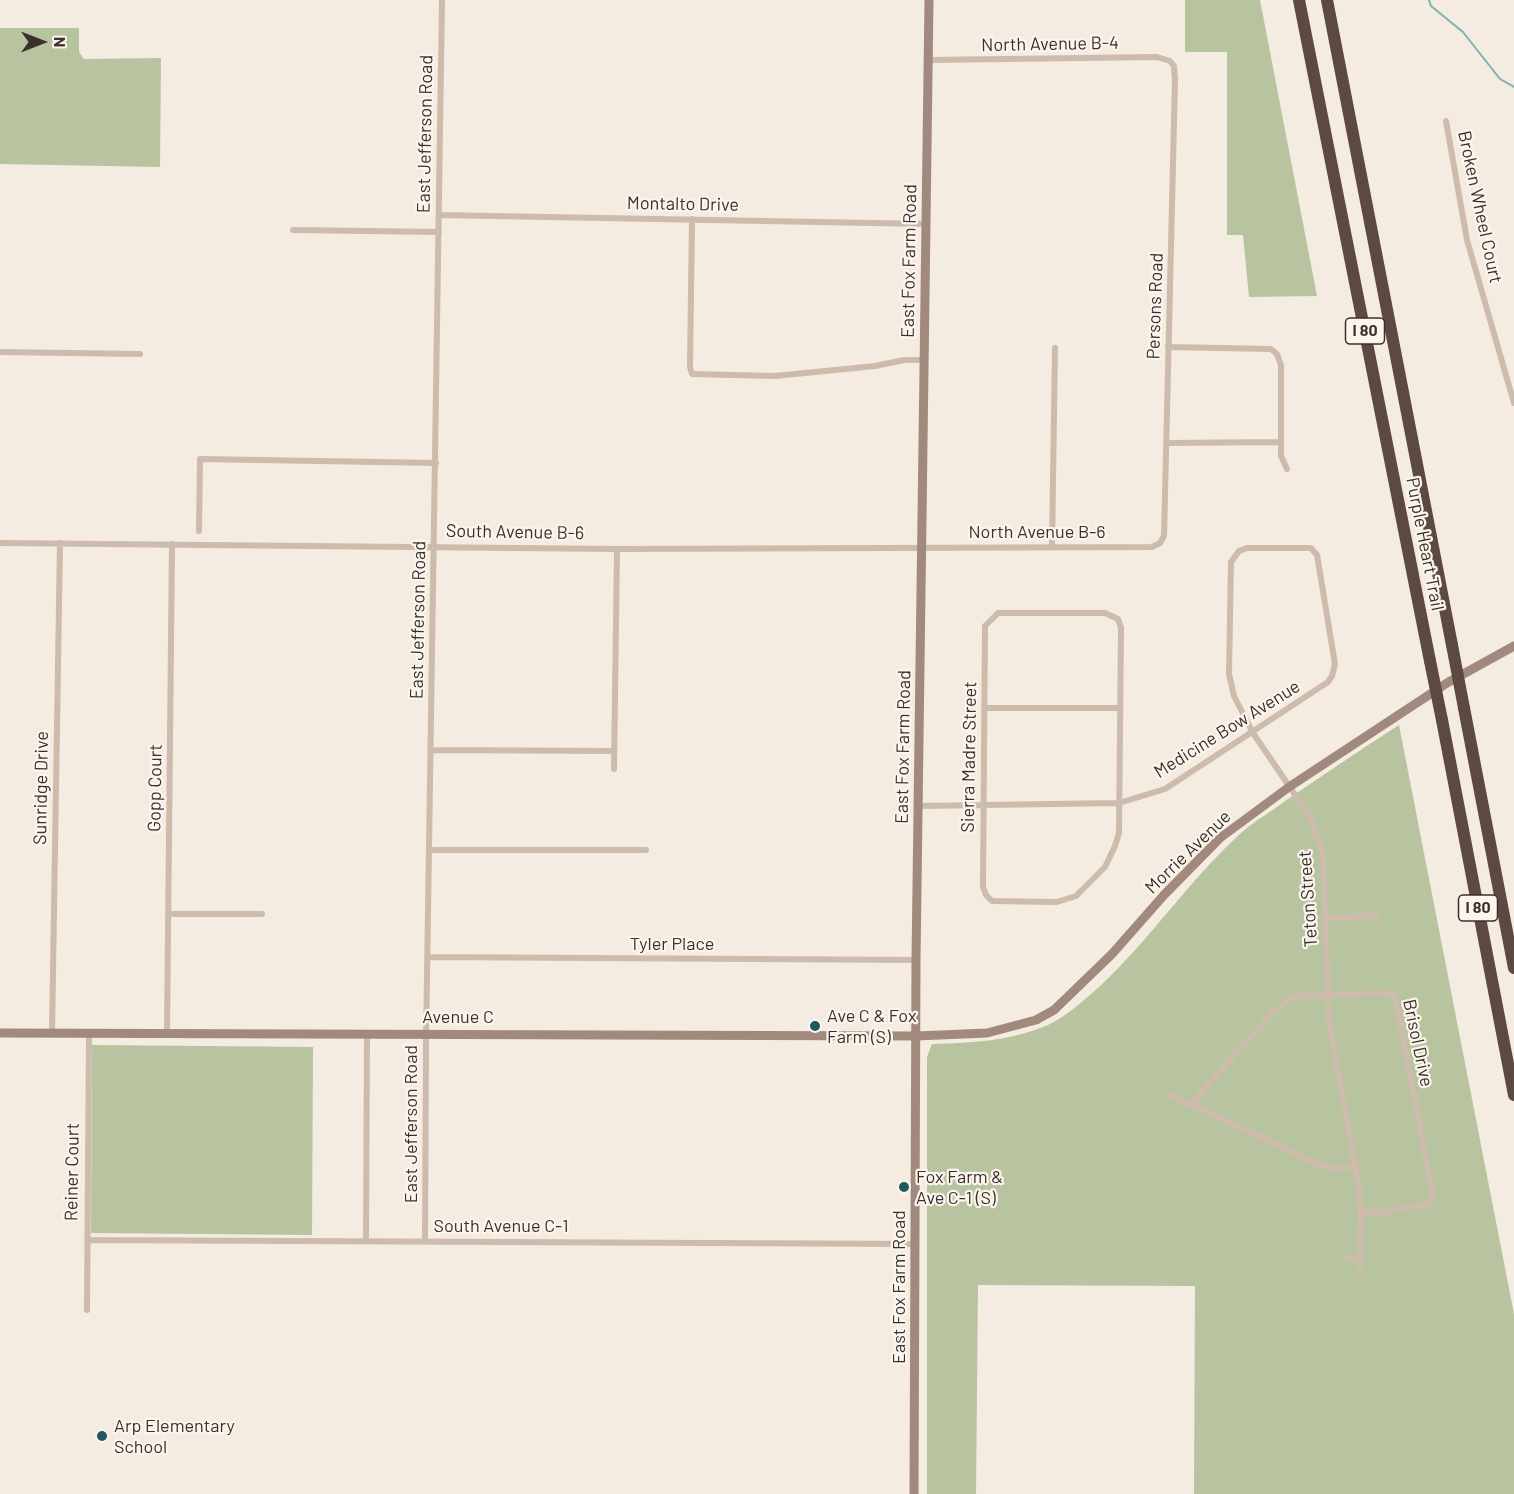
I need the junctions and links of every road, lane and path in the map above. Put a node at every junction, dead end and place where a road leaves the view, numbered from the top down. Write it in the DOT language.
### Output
graph roads {
  1 [pos="442,0"];
  2 [pos="929,0"];
  3 [pos="1299,0"];
  4 [pos="1329,0"];
  5 [pos="929,60"];
  6 [pos="1170,60"];
  7 [pos="1446,121"];
  8 [pos="439,215"];
  9 [pos="692,219"];
  10 [pos="926,224"];
  11 [pos="293,230"];
  12 [pos="438,232"];
  13 [pos="1168,347"];
  14 [pos="1055,348"];
  15 [pos="0,352"];
  16 [pos="140,354"];
  17 [pos="924,360"];
  18 [pos="1513,396"];
  19 [pos="1514,403"];
  20 [pos="1167,442"];
  21 [pos="1280,442"];
  22 [pos="436,463"];
  23 [pos="1287,469"];
  24 [pos="199,531"];
  25 [pos="0,543"];
  26 [pos="60,543"];
  27 [pos="172,544"];
  28 [pos="435,546"];
  29 [pos="1052,547"];
  30 [pos="1152,547"];
  31 [pos="922,548"];
  32 [pos="617,549"];
  33 [pos="1514,646"];
  34 [pos="1332,676"];
  35 [pos="985,708"];
  36 [pos="1120,708"];
  37 [pos="1252,733"];
  38 [pos="431,750"];
  39 [pos="614,751"];
  40 [pos="614,769"];
  41 [pos="1289,787"];
  42 [pos="1119,803"];
  43 [pos="918,806"];
  44 [pos="984,806"];
  45 [pos="429,850"];
  46 [pos="646,850"];
  47 [pos="168,914"];
  48 [pos="262,914"];
  49 [pos="1377,916"];
  50 [pos="1326,918"];
  51 [pos="428,957"];
  52 [pos="916,960"];
  53 [pos="1514,968"];
  54 [pos="1328,995"];
  55 [pos="167,1032"];
  56 [pos="0,1033"];
  57 [pos="51,1033"];
  58 [pos="89,1033"];
  59 [pos="367,1033"];
  60 [pos="427,1033"];
  61 [pos="916,1036"];
  62 [pos="1168,1094"];
  63 [pos="1514,1095"];
  64 [pos="1190,1105"];
  65 [pos="1356,1166"];
  66 [pos="1361,1211"];
  67 [pos="87,1240"];
  68 [pos="425,1240"];
  69 [pos="366,1241"];
  70 [pos="915,1244"];
  71 [pos="1345,1259"];
  72 [pos="1360,1259"];
  73 [pos="1360,1269"];
  74 [pos="87,1310"];
  75 [pos="914,1494"];
  1 -- 8 [label="street, East Jefferson Road"];
  2 -- 5 [label="main road, East Fox Farm Road"];
  3 -- 63 [label="highway, Purple Heart Trail / I 80, bridge"];
  4 -- 53 [label="highway, Purple Heart Trail / I 80, bridge"];
  5 -- 6 [label="street, North Avenue B-4"];
  5 -- 10 [label="main road, East Fox Farm Road"];
  6 -- 13 [label="street, Persons Road"];
  7 -- 18 [label="street, Broken Wheel Court"];
  8 -- 9 [label="street, Montalto Drive"];
  8 -- 12 [label="street, East Jefferson Road"];
  9 -- 10 [label="street, Montalto Drive"];
  9 -- 17 [label="street"];
  10 -- 17 [label="main road, East Fox Farm Road"];
  11 -- 12 [label="street"];
  12 -- 22 [label="street, East Jefferson Road"];
  13 -- 20 [label="street, Persons Road"];
  13 -- 21 [label="street"];
  14 -- 29 [label="street"];
  15 -- 16 [label="street"];
  17 -- 31 [label="main road, East Fox Farm Road"];
  18 -- 19 [label="street, Broken Wheel Court"];
  20 -- 21 [label="street"];
  20 -- 30 [label="street, Persons Road"];
  21 -- 23 [label="street"];
  22 -- 24 [label="street"];
  22 -- 28 [label="street, East Jefferson Road"];
  25 -- 26 [label="street, South Avenue B-6"];
  26 -- 27 [label="street, South Avenue B-6"];
  26 -- 57 [label="street, Sunridge Drive"];
  27 -- 28 [label="street, South Avenue B-6"];
  27 -- 47 [label="street, Gopp Court"];
  28 -- 32 [label="street, South Avenue B-6"];
  28 -- 38 [label="street, East Jefferson Road"];
  29 -- 30 [label="street, North Avenue B-6"];
  29 -- 31 [label="street, North Avenue B-6"];
  31 -- 32 [label="street, South Avenue B-6"];
  31 -- 43 [label="main road, East Fox Farm Road"];
  32 -- 39 [label="street"];
  33 -- 41 [label="main road, Morrie Avenue"];
  34 -- 37 [label="street, Medicine Bow Avenue"];
  34 -- 37 [label="street, Teton Street"];
  35 -- 36 [label="street"];
  35 -- 36 [label="street, Sierra Madre Street"];
  35 -- 44 [label="street, Sierra Madre Street"];
  36 -- 42 [label="street"];
  37 -- 41 [label="street, Teton Street"];
  37 -- 42 [label="street, Medicine Bow Avenue"];
  38 -- 39 [label="street"];
  38 -- 45 [label="street, East Jefferson Road"];
  39 -- 40 [label="street"];
  41 -- 50 [label="street, Teton Street"];
  41 -- 61 [label="main road, Morrie Avenue"];
  42 -- 44 [label="street, Medicine Bow Avenue"];
  42 -- 44 [label="street, Sierra Madre Street"];
  43 -- 44 [label="street, Medicine Bow Avenue"];
  43 -- 52 [label="main road, East Fox Farm Road"];
  45 -- 46 [label="street"];
  45 -- 51 [label="street, East Jefferson Road"];
  47 -- 48 [label="street"];
  47 -- 55 [label="street, Gopp Court"];
  49 -- 50 [label="street"];
  50 -- 54 [label="street, Teton Street"];
  51 -- 52 [label="street, Tyler Place"];
  51 -- 60 [label="street, East Jefferson Road"];
  52 -- 61 [label="main road, East Fox Farm Road"];
  54 -- 64 [label="street, Brisol Drive"];
  54 -- 65 [label="street, Teton Street"];
  54 -- 66 [label="street, Brisol Drive"];
  55 -- 58 [label="main road, Avenue C"];
  55 -- 59 [label="main road, Avenue C"];
  56 -- 57 [label="main road, Avenue C"];
  57 -- 58 [label="main road, Avenue C"];
  58 -- 67 [label="street, Reiner Court"];
  59 -- 60 [label="main road, Avenue C"];
  59 -- 69 [label="street"];
  60 -- 61 [label="main road, Avenue C"];
  60 -- 68 [label="street, East Jefferson Road"];
  61 -- 70 [label="main road, East Fox Farm Road"];
  62 -- 64 [label="street"];
  64 -- 65 [label="street"];
  65 -- 66 [label="street, Teton Street"];
  66 -- 72 [label="street, Teton Street"];
  67 -- 69 [label="street, South Avenue C-1"];
  67 -- 74 [label="street, Reiner Court"];
  68 -- 69 [label="street, South Avenue C-1"];
  68 -- 70 [label="street, South Avenue C-1"];
  70 -- 75 [label="main road, East Fox Farm Road"];
  71 -- 72 [label="street"];
  72 -- 73 [label="street, Teton Street"];
}
